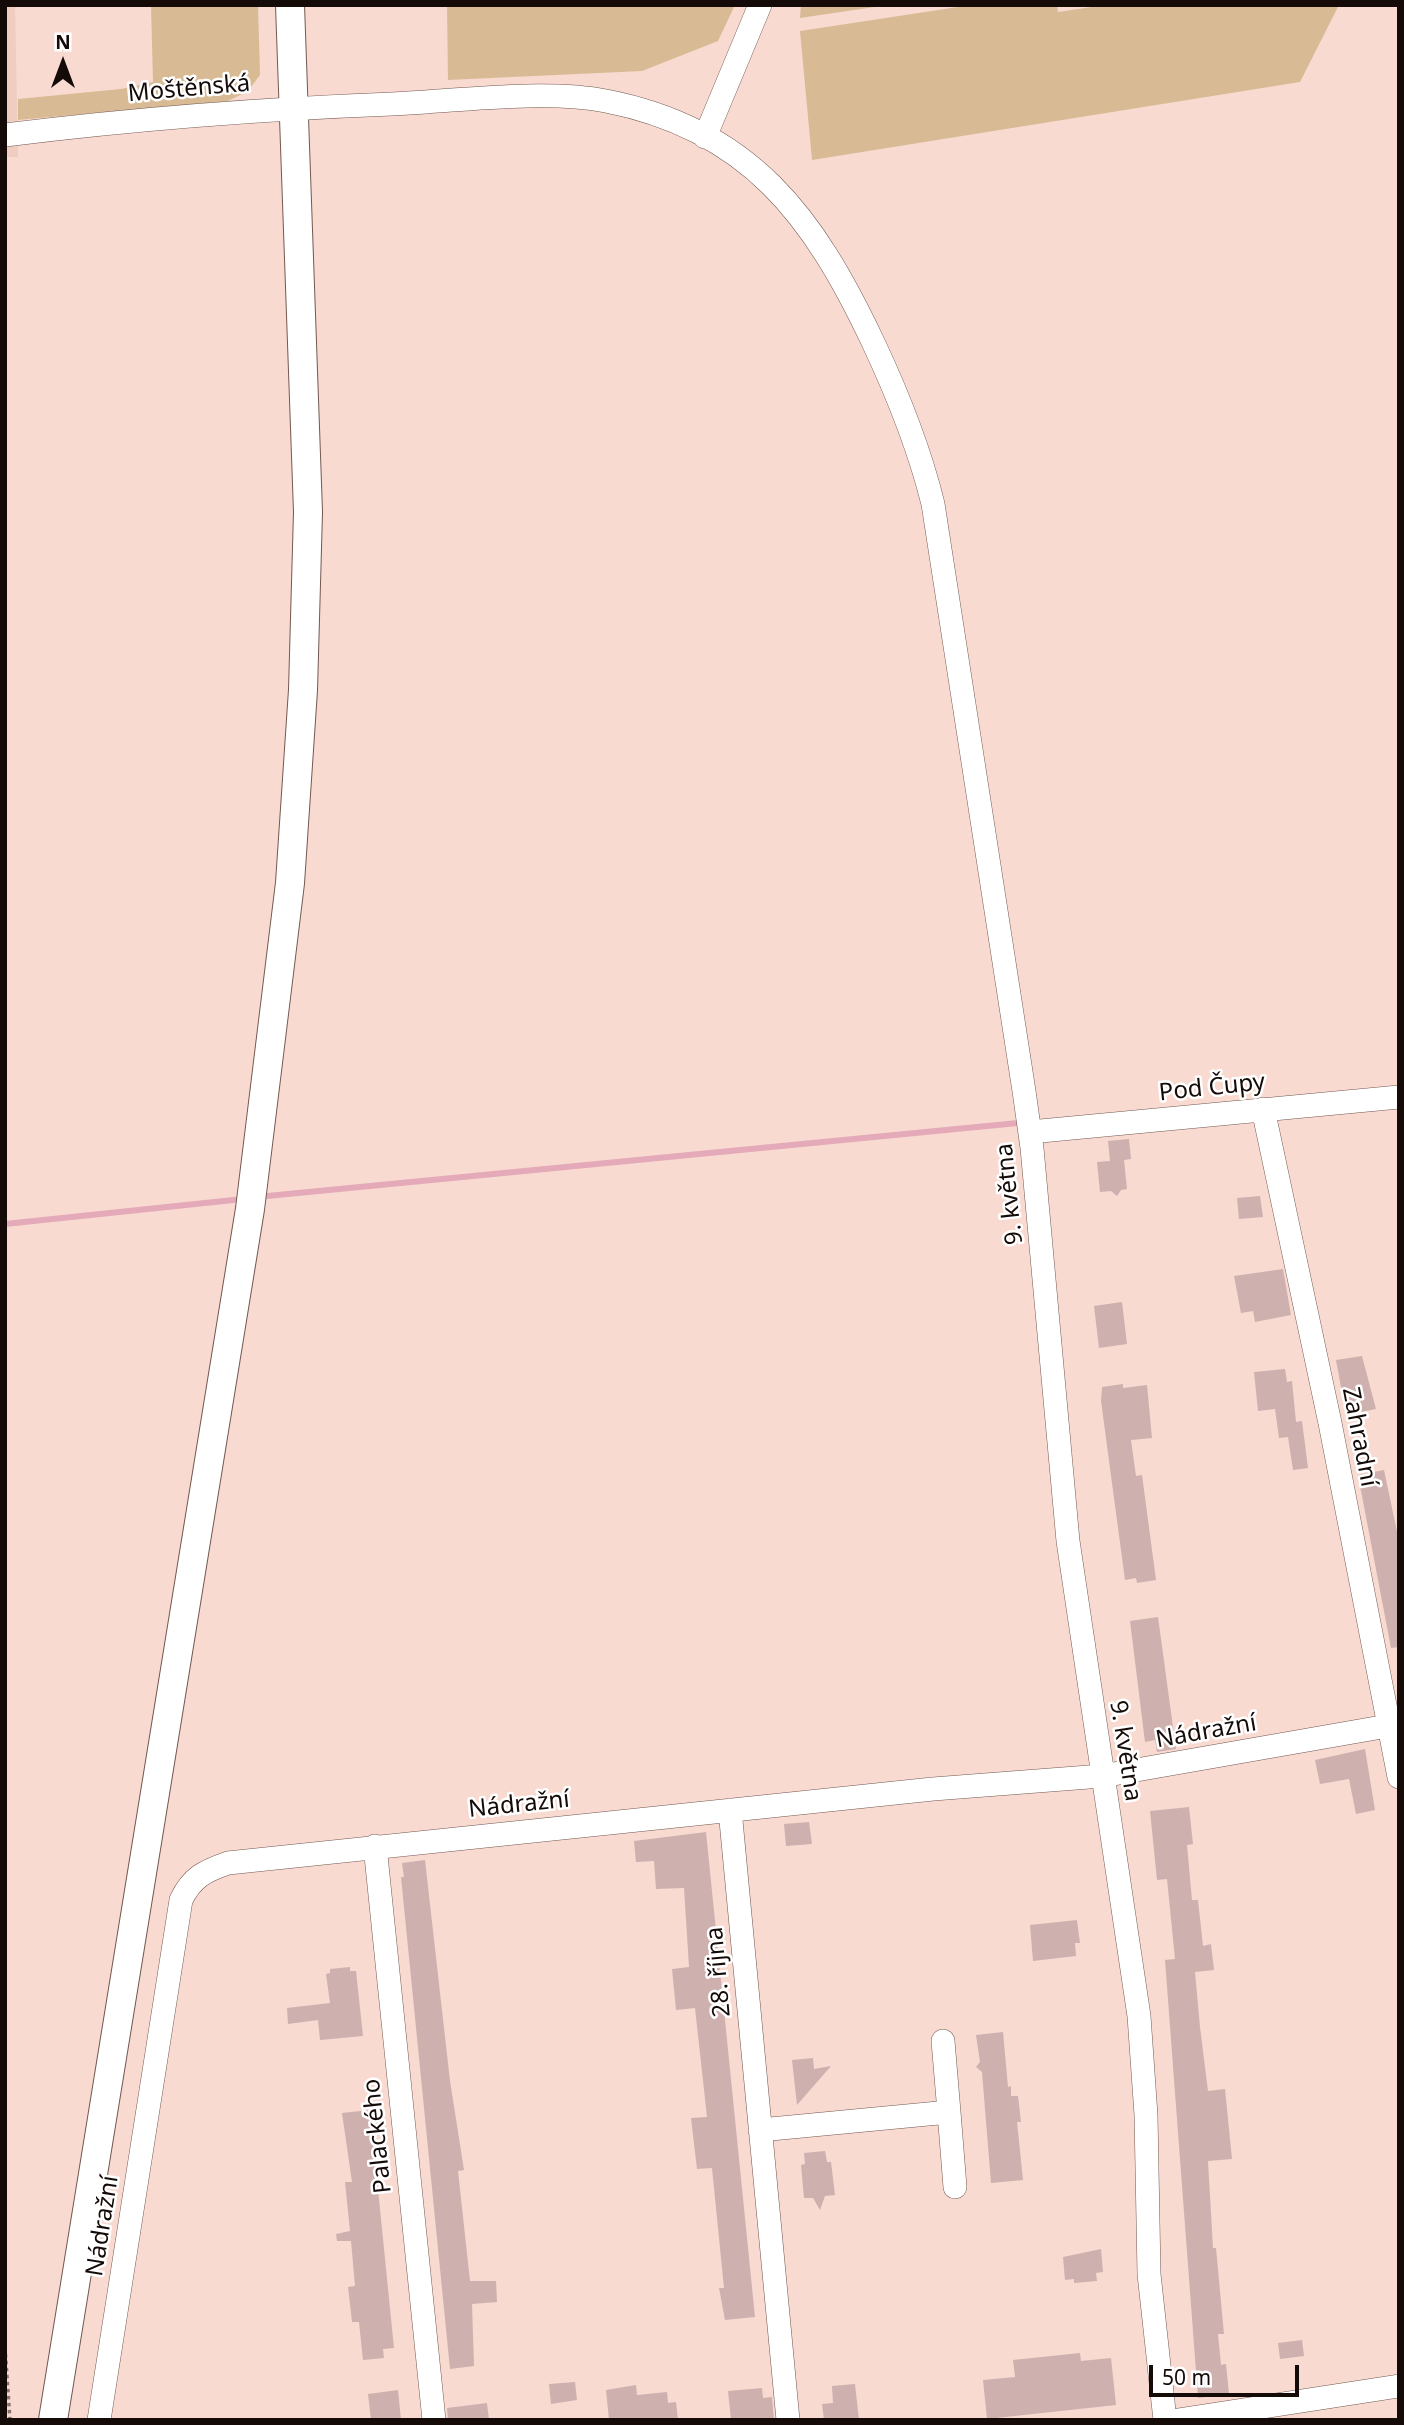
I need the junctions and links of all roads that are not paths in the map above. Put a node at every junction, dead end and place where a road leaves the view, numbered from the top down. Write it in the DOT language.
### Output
graph roads {
  1 [pos="290,5"];
  2 [pos="760,5"];
  3 [pos="294,107"];
  4 [pos="5,135"];
  5 [pos="705,137"];
  6 [pos="1399,1097"];
  7 [pos="1263,1109"];
  8 [pos="1030,1132"];
  9 [pos="1394,1725"];
  10 [pos="1102,1776"];
  11 [pos="1399,1777"];
  12 [pos="730,1810"];
  13 [pos="375,1846"];
  14 [pos="943,2041"];
  15 [pos="949,2112"];
  16 [pos="760,2130"];
  17 [pos="955,2187"];
  18 [pos="1399,2386"];
  19 [pos="53,2420"];
  20 [pos="99,2420"];
  21 [pos="434,2420"];
  22 [pos="788,2420"];
  23 [pos="1165,2420"];
  24 [pos="1178,2420"];
  1 -- 3 [label="main road"];
  2 -- 5 [label="street"];
  3 -- 4 [label="street, Moštěnská"];
  3 -- 5 [label="street, Moštěnská"];
  3 -- 19 [label="main road"];
  5 -- 8 [label="street, 9. května"];
  6 -- 7 [label="street, Pod Čupy"];
  7 -- 8 [label="street, Pod Čupy"];
  7 -- 9 [label="street, Zahradní"];
  8 -- 10 [label="street, 9. května"];
  9 -- 10 [label="street, Nádražní"];
  9 -- 11 [label="street, Zahradní"];
  10 -- 12 [label="street, Nádražní"];
  10 -- 23 [label="street, 9. května"];
  12 -- 13 [label="street, Nádražní"];
  12 -- 16 [label="street, 28. října"];
  13 -- 20 [label="street, Nádražní"];
  13 -- 21 [label="street, Palackého"];
  14 -- 15 [label="street"];
  15 -- 16 [label="street"];
  15 -- 17 [label="street"];
  16 -- 22 [label="street, 28. října"];
  18 -- 24 [label="street"];
}
